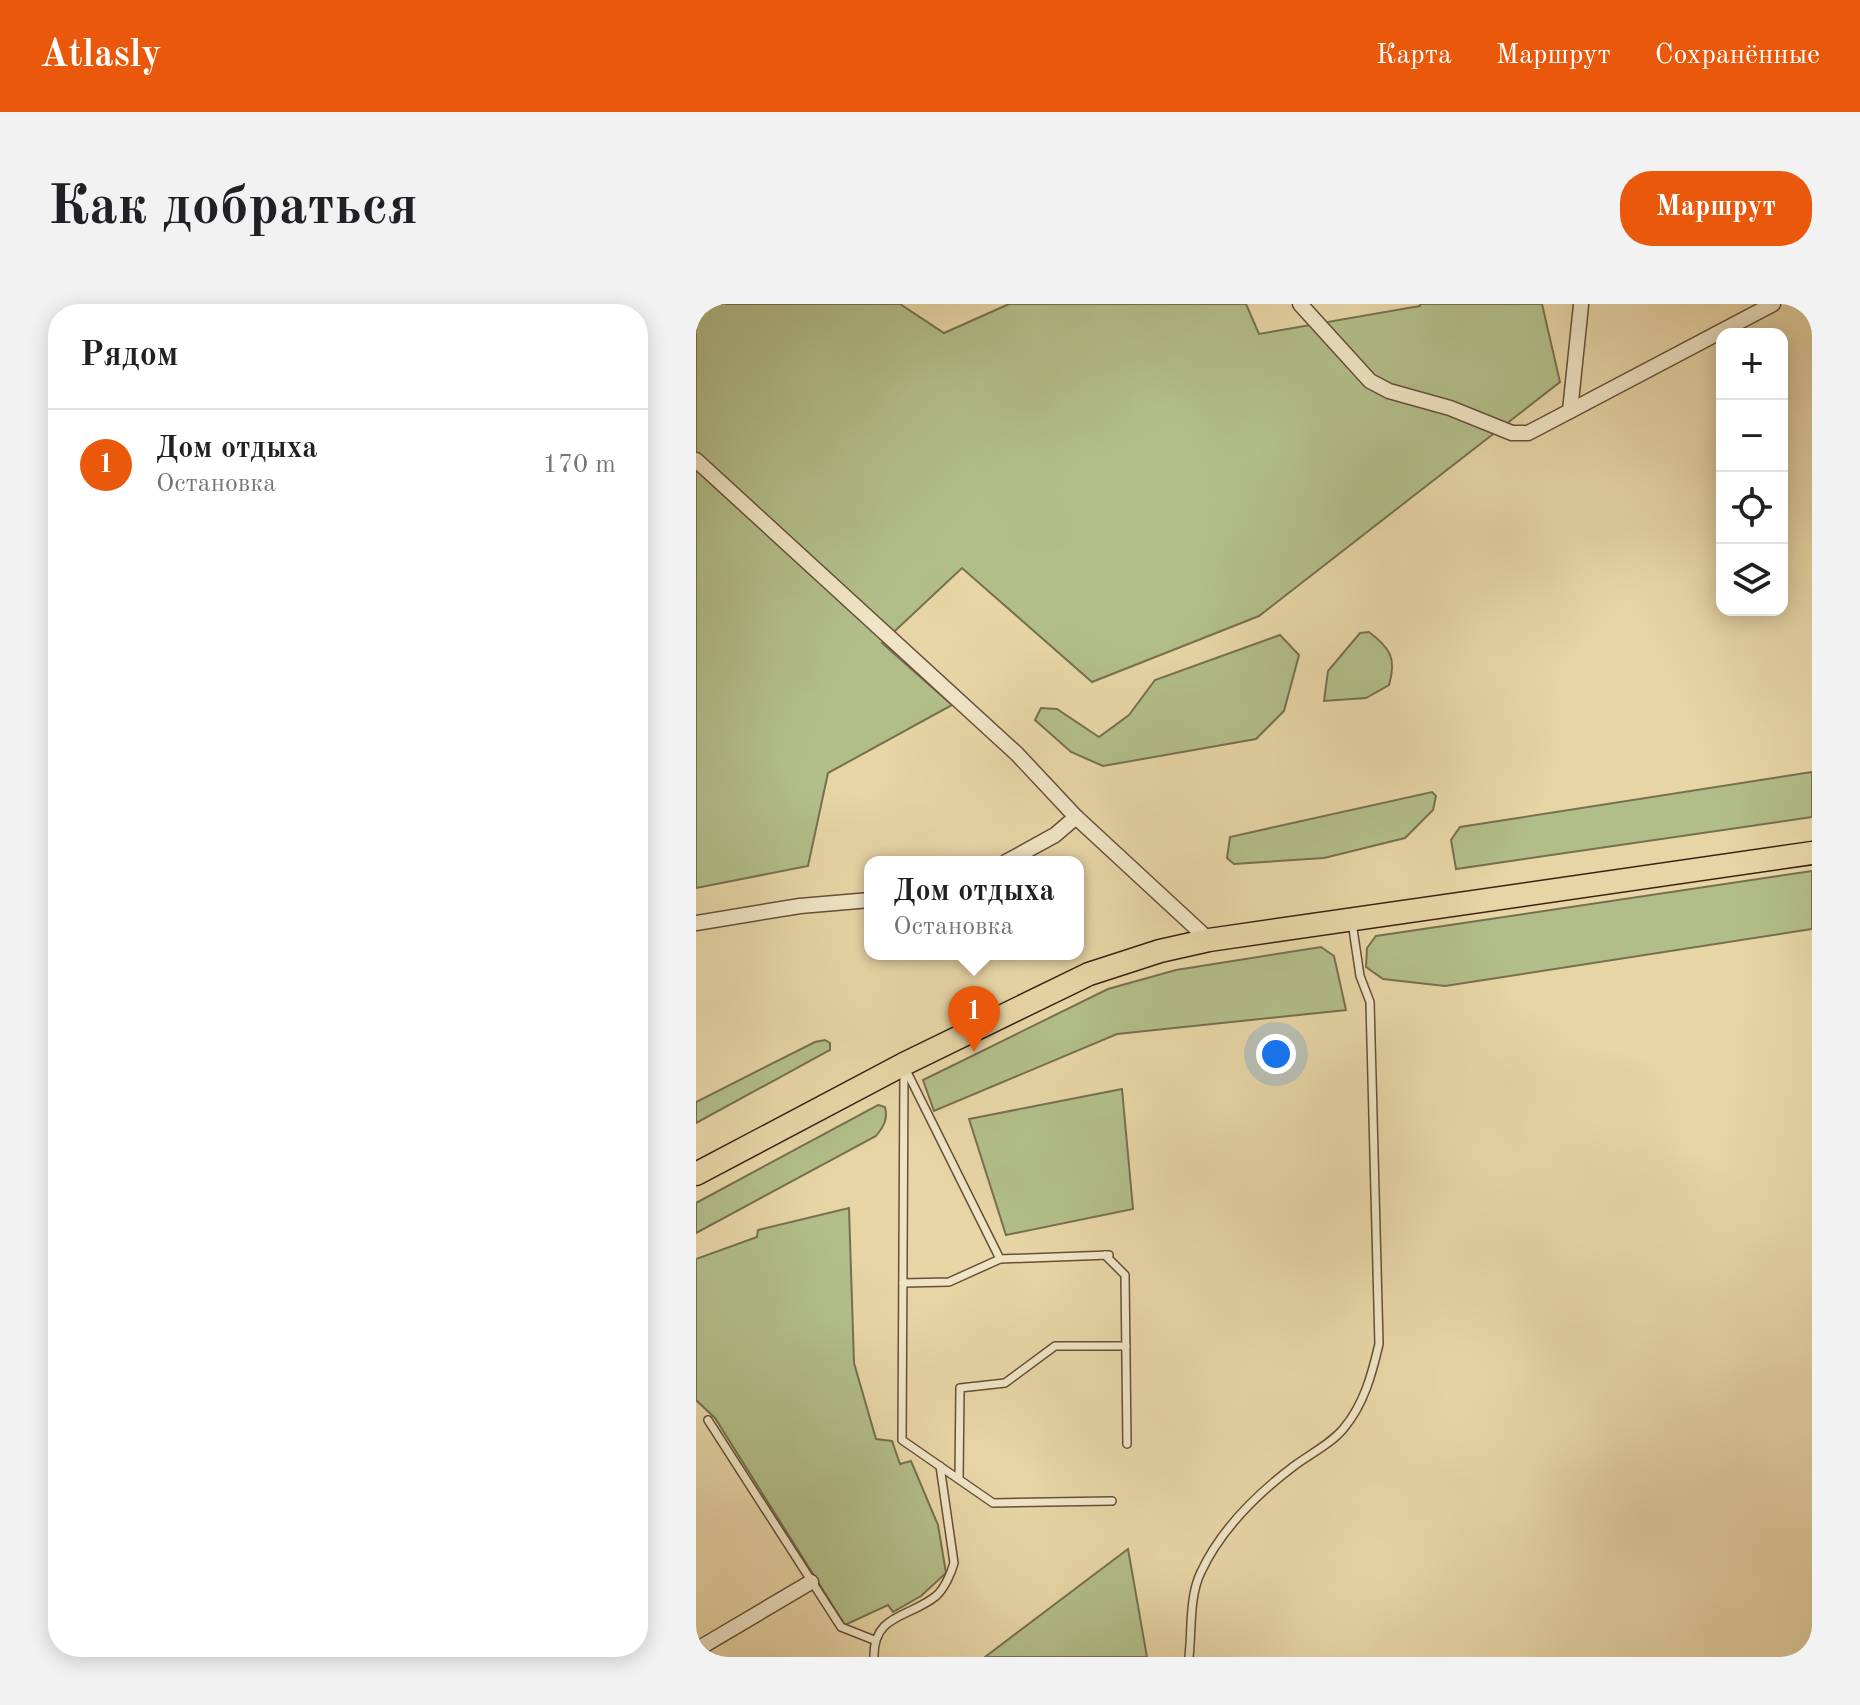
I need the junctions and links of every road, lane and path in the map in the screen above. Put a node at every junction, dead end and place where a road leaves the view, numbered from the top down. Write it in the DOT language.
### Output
graph roads {
  1 [pos="1300,304"];
  2 [pos="1773,304"];
  3 [pos="1581,305"];
  4 [pos="1570,411"];
  5 [pos="696,460"];
  6 [pos="1076,817"];
  7 [pos="1812,853"];
  8 [pos="1017,856"];
  9 [pos="864,901"];
  10 [pos="1351,920"];
  11 [pos="696,923"];
  12 [pos="1209,940"];
  13 [pos="904,1064"];
  14 [pos="696,1174"];
  15 [pos="1000,1259"];
  16 [pos="903,1283"];
  17 [pos="1126,1346"];
  18 [pos="708,1420"];
  19 [pos="1127,1444"];
  20 [pos="940,1466"];
  21 [pos="959,1479"];
  22 [pos="1112,1501"];
  23 [pos="811,1582"];
  24 [pos="874,1640"];
  25 [pos="696,1650"];
  26 [pos="874,1657"];
  27 [pos="1189,1657"];
  1 -- 4 [label="street"];
  2 -- 4 [label="street"];
  3 -- 4 [label="street"];
  5 -- 6 [label="street"];
  6 -- 8 [label="street"];
  6 -- 12 [label="street"];
  7 -- 10 [label="main road"];
  9 -- 11 [label="street"];
  10 -- 12 [label="main road"];
  10 -- 27 [label="lane"];
  12 -- 13 [label="main road"];
  13 -- 14 [label="main road"];
  13 -- 15 [label="lane"];
  13 -- 16 [label="lane"];
  15 -- 16 [label="lane"];
  15 -- 17 [label="lane"];
  16 -- 20 [label="lane"];
  17 -- 19 [label="lane"];
  17 -- 21 [label="lane"];
  18 -- 23 [label="lane"];
  20 -- 21 [label="lane"];
  20 -- 24 [label="lane"];
  21 -- 22 [label="lane"];
  23 -- 24 [label="lane"];
  23 -- 25 [label="street"];
  24 -- 26 [label="lane"];
}
